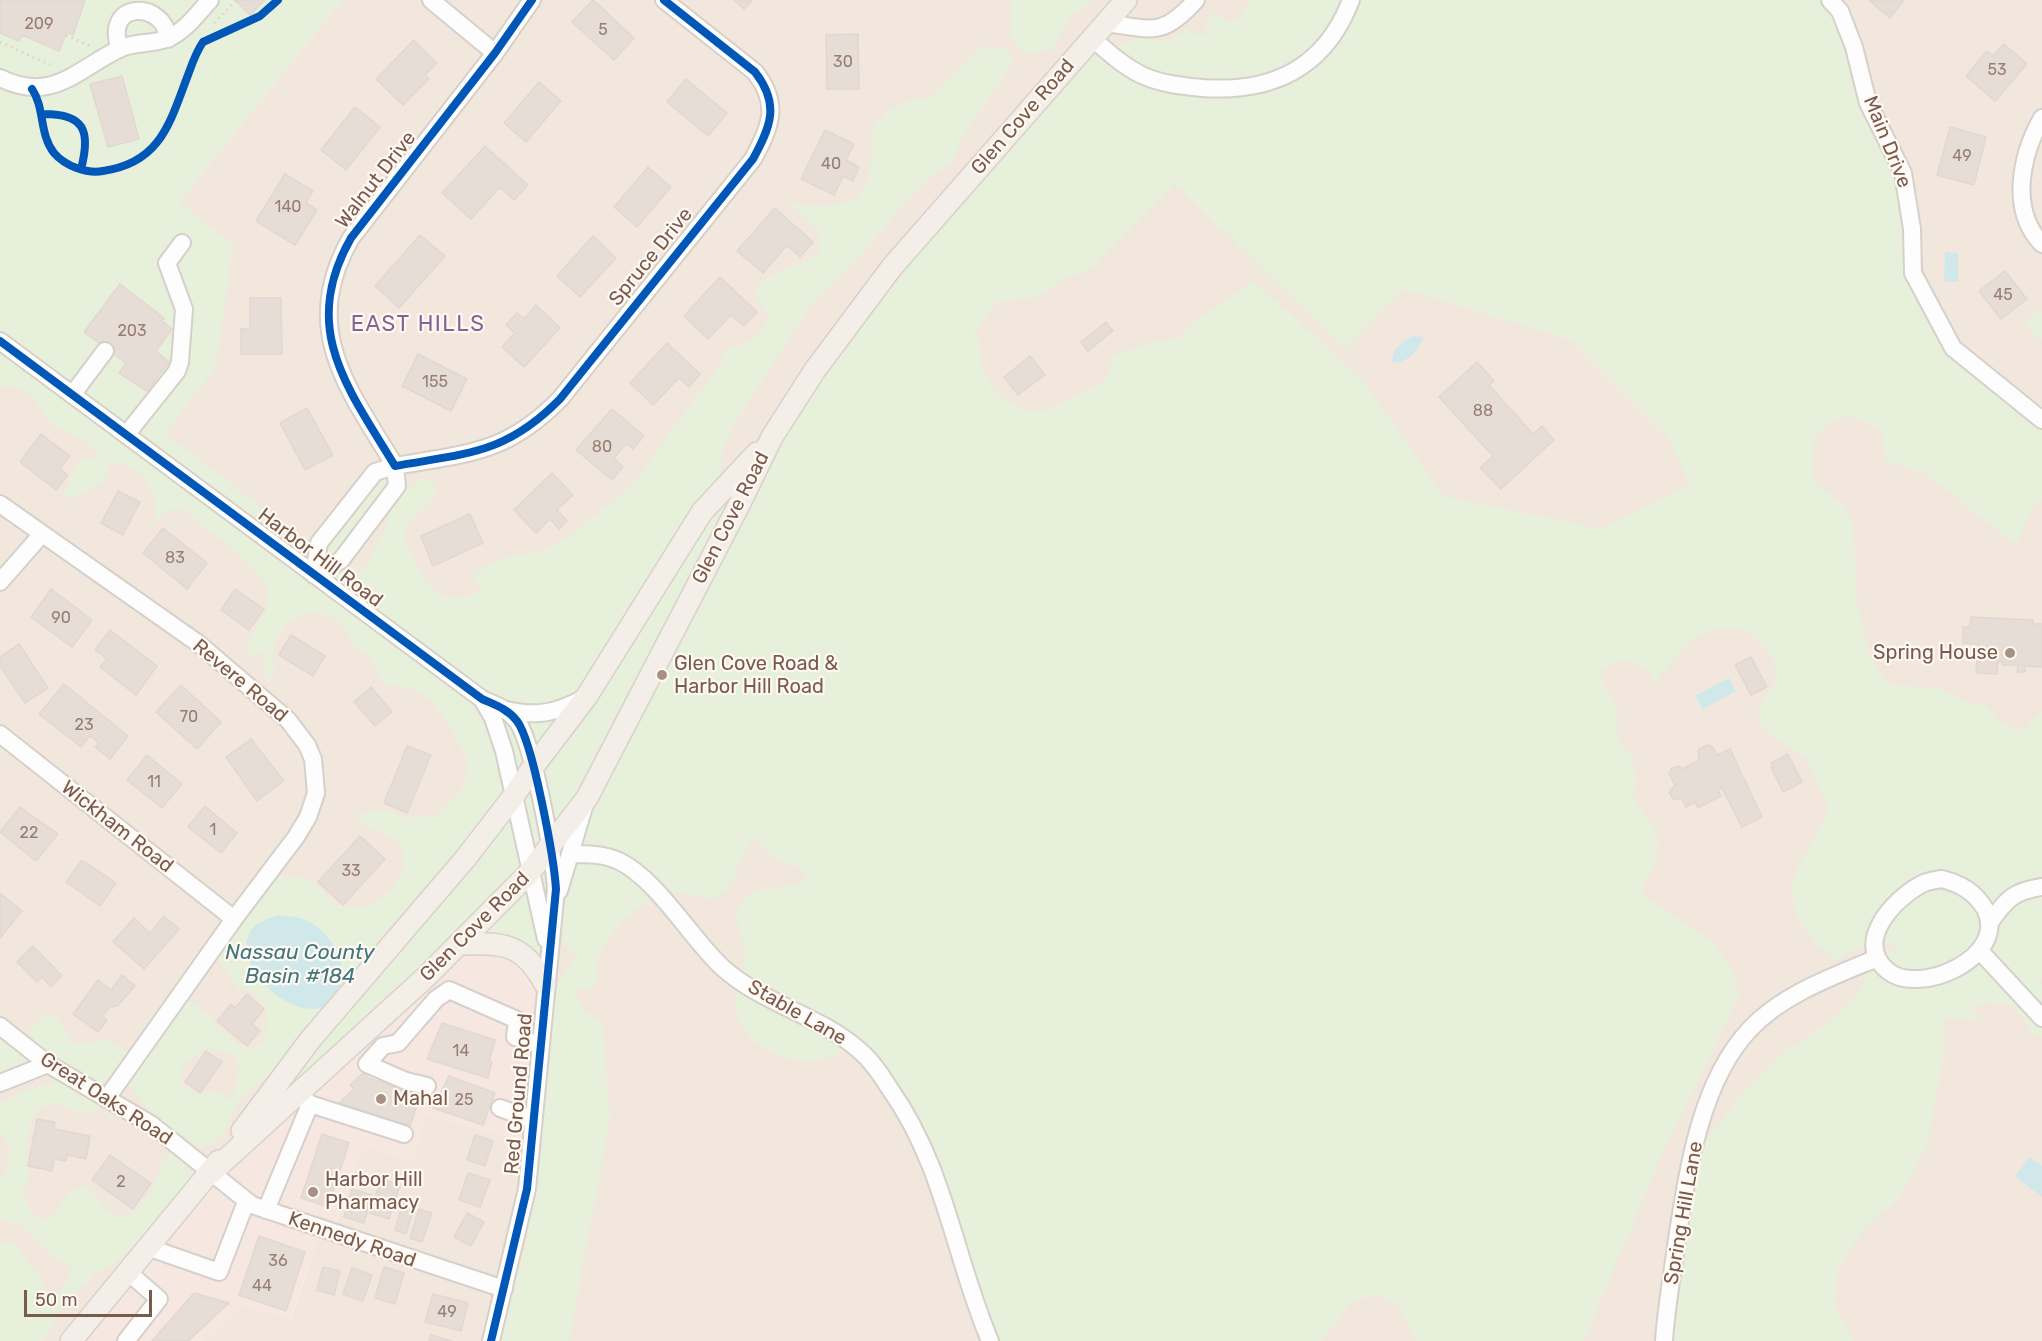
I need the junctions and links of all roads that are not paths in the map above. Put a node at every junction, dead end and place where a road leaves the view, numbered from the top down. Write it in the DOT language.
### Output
graph roads {
  1 [pos="210,0"];
  2 [pos="431,0"];
  3 [pos="532,0"];
  4 [pos="664,0"];
  5 [pos="1126,0"];
  6 [pos="1196,0"];
  7 [pos="1351,0"];
  8 [pos="1830,0"];
  9 [pos="1099,31"];
  10 [pos="168,39"];
  11 [pos="120,49"];
  12 [pos="495,53"];
  13 [pos="0,78"];
  14 [pos="2042,118"];
  15 [pos="182,243"];
  16 [pos="2042,244"];
  17 [pos="0,341"];
  18 [pos="105,351"];
  19 [pos="72,395"];
  20 [pos="2042,420"];
  21 [pos="126,435"];
  22 [pos="771,436"];
  23 [pos="395,466"];
  24 [pos="0,504"];
  25 [pos="42,534"];
  26 [pos="314,575"];
  27 [pos="0,582"];
  28 [pos="587,696"];
  29 [pos="482,699"];
  30 [pos="505,710"];
  31 [pos="0,734"];
  32 [pos="533,767"];
  33 [pos="513,797"];
  34 [pos="587,798"];
  35 [pos="550,846"];
  36 [pos="570,854"];
  37 [pos="530,872"];
  38 [pos="2042,887"];
  39 [pos="553,916"];
  40 [pos="234,919"];
  41 [pos="1991,921"];
  42 [pos="459,944"];
  43 [pos="1980,951"];
  44 [pos="549,952"];
  45 [pos="1877,958"];
  46 [pos="441,962"];
  47 [pos="545,984"];
  48 [pos="449,990"];
  49 [pos="2042,1018"];
  50 [pos="378,1021"];
  51 [pos="0,1026"];
  52 [pos="398,1043"];
  53 [pos="539,1046"];
  54 [pos="343,1052"];
  55 [pos="48,1064"];
  56 [pos="367,1064"];
  57 [pos="0,1083"];
  58 [pos="428,1086"];
  59 [pos="107,1098"];
  60 [pos="304,1099"];
  61 [pos="500,1108"];
  62 [pos="533,1120"];
  63 [pos="404,1134"];
  64 [pos="211,1173"];
  65 [pos="246,1202"];
  66 [pos="266,1210"];
  67 [pos="150,1248"];
  68 [pos="129,1273"];
  69 [pos="504,1289"];
  70 [pos="71,1341"];
  71 [pos="126,1341"];
  72 [pos="491,1341"];
  73 [pos="990,1341"];
  74 [pos="1664,1341"];
  1 -- 10 [label="street"];
  2 -- 12 [label="street"];
  3 -- 12 [label="street, Walnut Drive"];
  4 -- 23 [label="street, Spruce Drive"];
  5 -- 9 [label="main road, Glen Cove Road"];
  6 -- 9 [label="street"];
  7 -- 9 [label="street"];
  8 -- 20 [label="street, Main Drive"];
  9 -- 22 [label="main road, Glen Cove Road"];
  10 -- 11 [label="street"];
  10 -- 11 [label="street"];
  11 -- 13 [label="street"];
  12 -- 23 [label="street, Walnut Drive"];
  14 -- 16 [label="street"];
  15 -- 21 [label="street"];
  17 -- 19 [label="street, Harbor Hill Road"];
  18 -- 19 [label="street"];
  19 -- 21 [label="street, Harbor Hill Road"];
  21 -- 26 [label="street, Harbor Hill Road"];
  22 -- 28 [label="main road, Glen Cove Road"];
  22 -- 34 [label="main road, Glen Cove Road"];
  23 -- 26 [label="street, Spruce Drive"];
  23 -- 26 [label="street"];
  24 -- 25 [label="street, Revere Road"];
  25 -- 27 [label="street"];
  25 -- 40 [label="street, Revere Road"];
  26 -- 29 [label="street, Harbor Hill Road"];
  28 -- 30 [label="street"];
  28 -- 32 [label="main road, Glen Cove Road"];
  29 -- 30 [label="street, Harbor Hill Road"];
  29 -- 33 [label="street, Harbor Hill Road"];
  30 -- 32 [label="street, Harbor Hill Road"];
  31 -- 40 [label="street, Wickham Road"];
  32 -- 33 [label="main road, Glen Cove Road"];
  32 -- 35 [label="street, Harbor Hill Road"];
  33 -- 37 [label="street, Harbor Hill Road"];
  33 -- 64 [label="main road, Glen Cove Road"];
  34 -- 35 [label="main road, Glen Cove Road"];
  34 -- 36 [label="street"];
  35 -- 37 [label="main road, Glen Cove Road"];
  35 -- 39 [label="street, Red Ground Road"];
  36 -- 39 [label="street"];
  36 -- 73 [label="street, Stable Lane"];
  37 -- 42 [label="main road, Glen Cove Road"];
  37 -- 44 [label="street, Red Ground Road"];
  38 -- 41 [label="street"];
  39 -- 44 [label="street, Red Ground Road"];
  40 -- 59 [label="street, Revere Road"];
  41 -- 43 [label="street"];
  41 -- 45 [label="street"];
  42 -- 46 [label="main road, Glen Cove Road"];
  42 -- 47 [label="main road"];
  43 -- 45 [label="street"];
  43 -- 49 [label="street"];
  44 -- 47 [label="street, Red Ground Road"];
  45 -- 74 [label="street, Spring Hill Lane"];
  46 -- 48 [label="street"];
  46 -- 50 [label="main road, Glen Cove Road"];
  47 -- 53 [label="street, Red Ground Road"];
  48 -- 52 [label="street"];
  48 -- 53 [label="street"];
  50 -- 52 [label="street"];
  50 -- 54 [label="main road, Glen Cove Road"];
  51 -- 55 [label="street, Great Oaks Road"];
  52 -- 56 [label="street"];
  53 -- 62 [label="street, Red Ground Road"];
  54 -- 56 [label="street"];
  54 -- 60 [label="main road, Glen Cove Road"];
  55 -- 57 [label="street"];
  55 -- 59 [label="street, Great Oaks Road"];
  56 -- 58 [label="street"];
  59 -- 64 [label="street, Great Oaks Road"];
  60 -- 63 [label="street"];
  60 -- 64 [label="main road, Glen Cove Road"];
  60 -- 66 [label="street"];
  61 -- 62 [label="street"];
  62 -- 69 [label="street, Red Ground Road"];
  64 -- 65 [label="street, Kennedy Road"];
  64 -- 67 [label="main road, Glen Cove Road"];
  65 -- 66 [label="street, Kennedy Road"];
  65 -- 67 [label="street"];
  66 -- 69 [label="street, Kennedy Road"];
  67 -- 68 [label="main road, Glen Cove Road"];
  68 -- 70 [label="main road, Glen Cove Road"];
  68 -- 71 [label="street"];
  69 -- 72 [label="street, Red Ground Road"];
}
